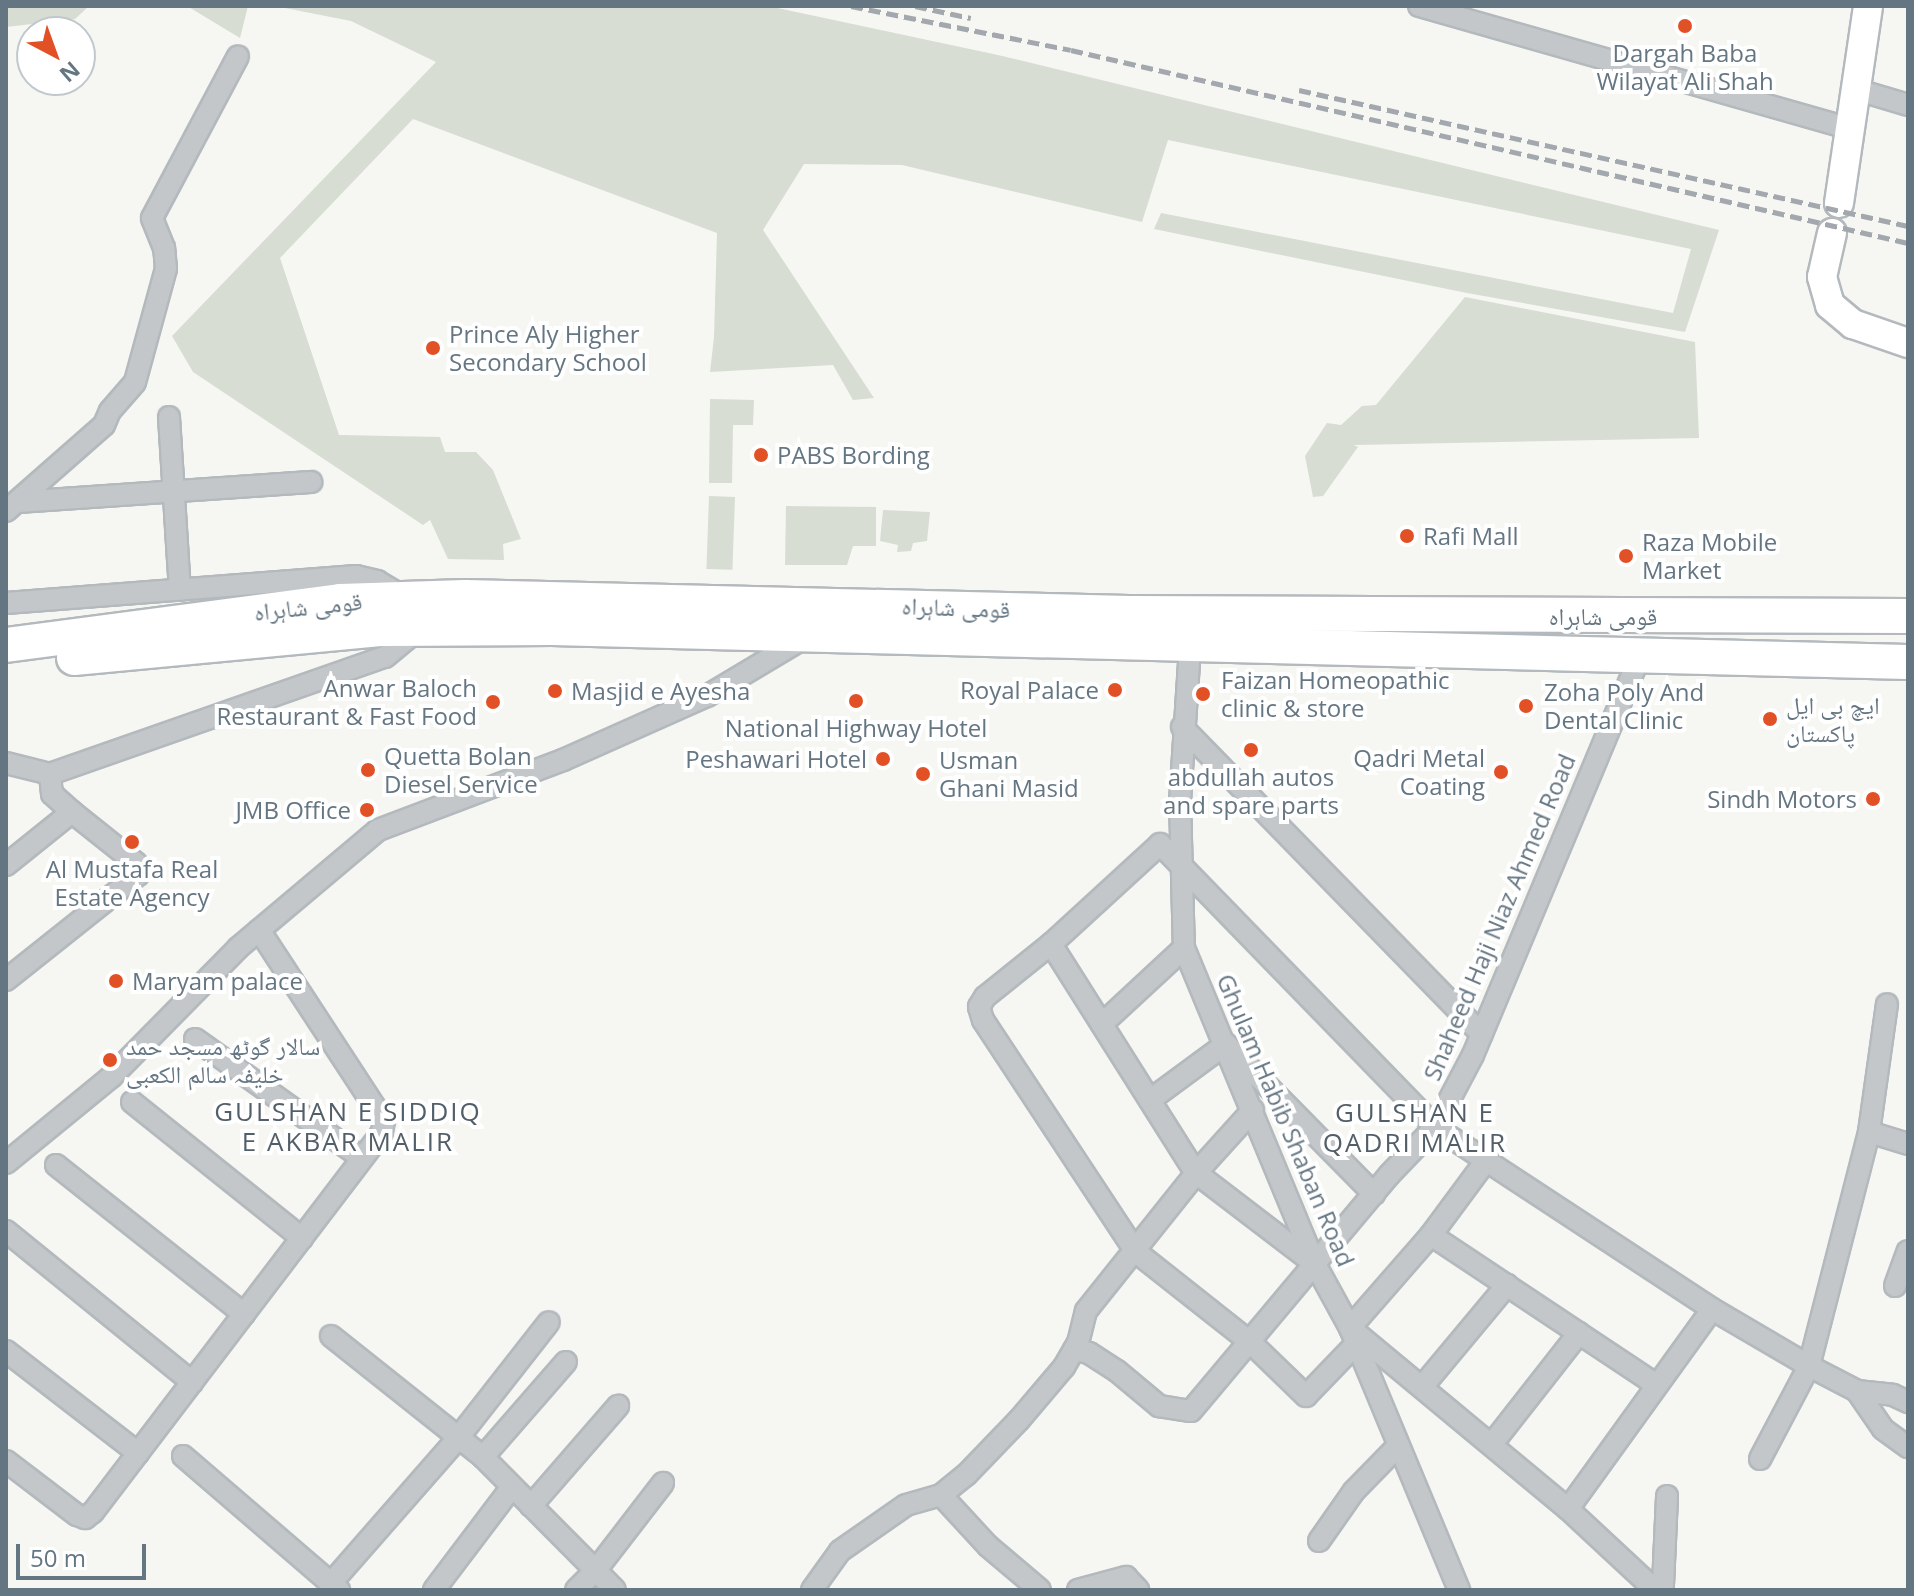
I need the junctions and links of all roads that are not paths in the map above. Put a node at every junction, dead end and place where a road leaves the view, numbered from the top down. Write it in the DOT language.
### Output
graph roads {
  1 [pos="1419,6"];
  2 [pos="1868,6"];
  3 [pos="238,56"];
  4 [pos="1858,90"];
  5 [pos="1908,105"];
  6 [pos="1850,129"];
  7 [pos="1839,203"];
  8 [pos="1832,233"];
  9 [pos="1908,343"];
  10 [pos="169,417"];
  11 [pos="311,482"];
  12 [pos="174,493"];
  13 [pos="11,506"];
  14 [pos="180,590"];
  15 [pos="405,598"];
  16 [pos="6,603"];
  17 [pos="1908,616"];
  18 [pos="878,621"];
  19 [pos="420,628"];
  20 [pos="811,634"];
  21 [pos="6,645"];
  22 [pos="1190,647"];
  23 [pos="1640,656"];
  24 [pos="1908,662"];
  25 [pos="6,666"];
  26 [pos="1182,727"];
  27 [pos="6,763"];
  28 [pos="50,774"];
  29 [pos="72,812"];
  30 [pos="7,863"];
  31 [pos="1182,865"];
  32 [pos="259,930"];
  33 [pos="1051,944"];
  34 [pos="1184,948"];
  35 [pos="6,980"];
  36 [pos="1887,1004"];
  37 [pos="1102,1024"];
  38 [pos="1482,1034"];
  39 [pos="195,1039"];
  40 [pos="1226,1044"];
  41 [pos="1150,1100"];
  42 [pos="132,1102"];
  43 [pos="1253,1110"];
  44 [pos="1435,1127"];
  45 [pos="1869,1132"];
  46 [pos="1908,1144"];
  47 [pos="362,1158"];
  48 [pos="1485,1162"];
  49 [pos="6,1163"];
  50 [pos="56,1165"];
  51 [pos="1196,1173"];
  52 [pos="1374,1194"];
  53 [pos="6,1231"];
  54 [pos="1431,1235"];
  55 [pos="302,1238"];
  56 [pos="1908,1251"];
  57 [pos="1136,1252"];
  58 [pos="1315,1264"];
  59 [pos="1507,1285"];
  60 [pos="1895,1286"];
  61 [pos="1712,1309"];
  62 [pos="244,1314"];
  63 [pos="549,1322"];
  64 [pos="1579,1333"];
  65 [pos="331,1336"];
  66 [pos="1353,1336"];
  67 [pos="1250,1342"];
  68 [pos="1074,1350"];
  69 [pos="6,1351"];
  70 [pos="566,1362"];
  71 [pos="1809,1366"];
  72 [pos="192,1382"];
  73 [pos="1657,1385"];
  74 [pos="1422,1387"];
  75 [pos="1857,1391"];
  76 [pos="1903,1398"];
  77 [pos="618,1406"];
  78 [pos="458,1438"];
  79 [pos="1492,1444"];
  80 [pos="1397,1447"];
  81 [pos="1908,1447"];
  82 [pos="138,1453"];
  83 [pos="183,1456"];
  84 [pos="483,1457"];
  85 [pos="1760,1459"];
  86 [pos="6,1461"];
  87 [pos="663,1483"];
  88 [pos="512,1487"];
  89 [pos="941,1495"];
  90 [pos="1667,1496"];
  91 [pos="531,1506"];
  92 [pos="1568,1509"];
  93 [pos="1319,1541"];
  94 [pos="596,1570"];
  95 [pos="335,1586"];
  96 [pos="434,1590"];
  97 [pos="576,1590"];
  98 [pos="615,1590"];
  99 [pos="812,1590"];
  100 [pos="1040,1590"];
  101 [pos="1078,1590"];
  102 [pos="1138,1590"];
  103 [pos="1459,1590"];
  1 -- 6 [label="street"];
  2 -- 4 [label="main road"];
  3 -- 13 [label="street"];
  4 -- 5 [label="street"];
  4 -- 6 [label="main road"];
  6 -- 7 [label="main road"];
  8 -- 9 [label="main road"];
  10 -- 12 [label="street"];
  11 -- 12 [label="street"];
  12 -- 13 [label="street"];
  12 -- 14 [label="street"];
  14 -- 15 [label="street"];
  14 -- 16 [label="street"];
  15 -- 18 [label="highway, قومی شاہراہ"];
  15 -- 21 [label="highway, قومی شاہراہ"];
  17 -- 18 [label="highway, قومی شاہراہ"];
  18 -- 20 [label="highway, قومی شاہراہ"];
  18 -- 22 [label="highway, قومی شاہراہ"];
  19 -- 20 [label="highway, قومی شاہراہ"];
  19 -- 25 [label="highway, قومی شاہراہ"];
  19 -- 28 [label="street"];
  20 -- 32 [label="street"];
  22 -- 23 [label="highway, قومی شاہراہ"];
  22 -- 26 [label="street, Ghulam Habib Shaban Road"];
  23 -- 24 [label="highway, قومی شاہراہ"];
  23 -- 38 [label="street, Shaheed Haji Niaz Ahmed Road"];
  26 -- 31 [label="street, Ghulam Habib Shaban Road"];
  26 -- 38 [label="street"];
  27 -- 28 [label="street"];
  28 -- 29 [label="street"];
  29 -- 30 [label="street"];
  29 -- 35 [label="street"];
  31 -- 33 [label="street"];
  31 -- 34 [label="street, Ghulam Habib Shaban Road"];
  31 -- 44 [label="street"];
  32 -- 47 [label="street"];
  32 -- 49 [label="street"];
  33 -- 37 [label="street"];
  33 -- 57 [label="street"];
  34 -- 37 [label="street"];
  34 -- 40 [label="street, Ghulam Habib Shaban Road"];
  36 -- 45 [label="street"];
  37 -- 41 [label="street"];
  38 -- 44 [label="street, Shaheed Haji Niaz Ahmed Road"];
  39 -- 47 [label="street"];
  40 -- 41 [label="street"];
  40 -- 43 [label="street, Ghulam Habib Shaban Road"];
  40 -- 52 [label="street"];
  41 -- 51 [label="street"];
  42 -- 55 [label="street"];
  43 -- 51 [label="street"];
  43 -- 58 [label="street, Ghulam Habib Shaban Road"];
  44 -- 48 [label="street"];
  44 -- 52 [label="street, Shaheed Haji Niaz Ahmed Road"];
  45 -- 46 [label="street"];
  45 -- 71 [label="street"];
  47 -- 55 [label="street"];
  48 -- 54 [label="street"];
  48 -- 61 [label="street"];
  50 -- 62 [label="street"];
  51 -- 57 [label="street"];
  51 -- 58 [label="street"];
  52 -- 58 [label="street, Shaheed Haji Niaz Ahmed Road"];
  53 -- 72 [label="street"];
  54 -- 59 [label="street"];
  54 -- 66 [label="street"];
  55 -- 62 [label="street"];
  56 -- 60 [label="street"];
  57 -- 67 [label="street"];
  57 -- 68 [label="street"];
  58 -- 66 [label="street, Ghulam Habib Shaban Road"];
  58 -- 67 [label="street, Shaheed Haji Niaz Ahmed Road"];
  59 -- 64 [label="street"];
  59 -- 74 [label="street"];
  61 -- 71 [label="street"];
  61 -- 73 [label="street"];
  62 -- 72 [label="street"];
  63 -- 78 [label="street"];
  64 -- 73 [label="street"];
  64 -- 79 [label="street"];
  65 -- 78 [label="street"];
  66 -- 67 [label="street"];
  66 -- 74 [label="street"];
  66 -- 80 [label="street, Ghulam Habib Shaban Road"];
  67 -- 68 [label="street, Shaheed Haji Niaz Ahmed Road"];
  68 -- 89 [label="street"];
  69 -- 82 [label="street"];
  70 -- 84 [label="street"];
  71 -- 75 [label="street"];
  71 -- 85 [label="street"];
  72 -- 82 [label="street"];
  73 -- 92 [label="street"];
  74 -- 79 [label="street"];
  75 -- 76 [label="street"];
  75 -- 81 [label="street"];
  77 -- 91 [label="street"];
  78 -- 84 [label="street"];
  78 -- 95 [label="street"];
  79 -- 92 [label="street"];
  80 -- 93 [label="street"];
  80 -- 103 [label="street, Ghulam Habib Shaban Road"];
  82 -- 86 [label="street"];
  83 -- 95 [label="street"];
  84 -- 88 [label="street"];
  87 -- 94 [label="street"];
  88 -- 91 [label="street"];
  88 -- 96 [label="street"];
  89 -- 99 [label="street"];
  89 -- 100 [label="street"];
  90 -- 92 [label="street"];
  91 -- 94 [label="street"];
  94 -- 97 [label="street"];
  94 -- 98 [label="street"];
  101 -- 102 [label="street"];
}
